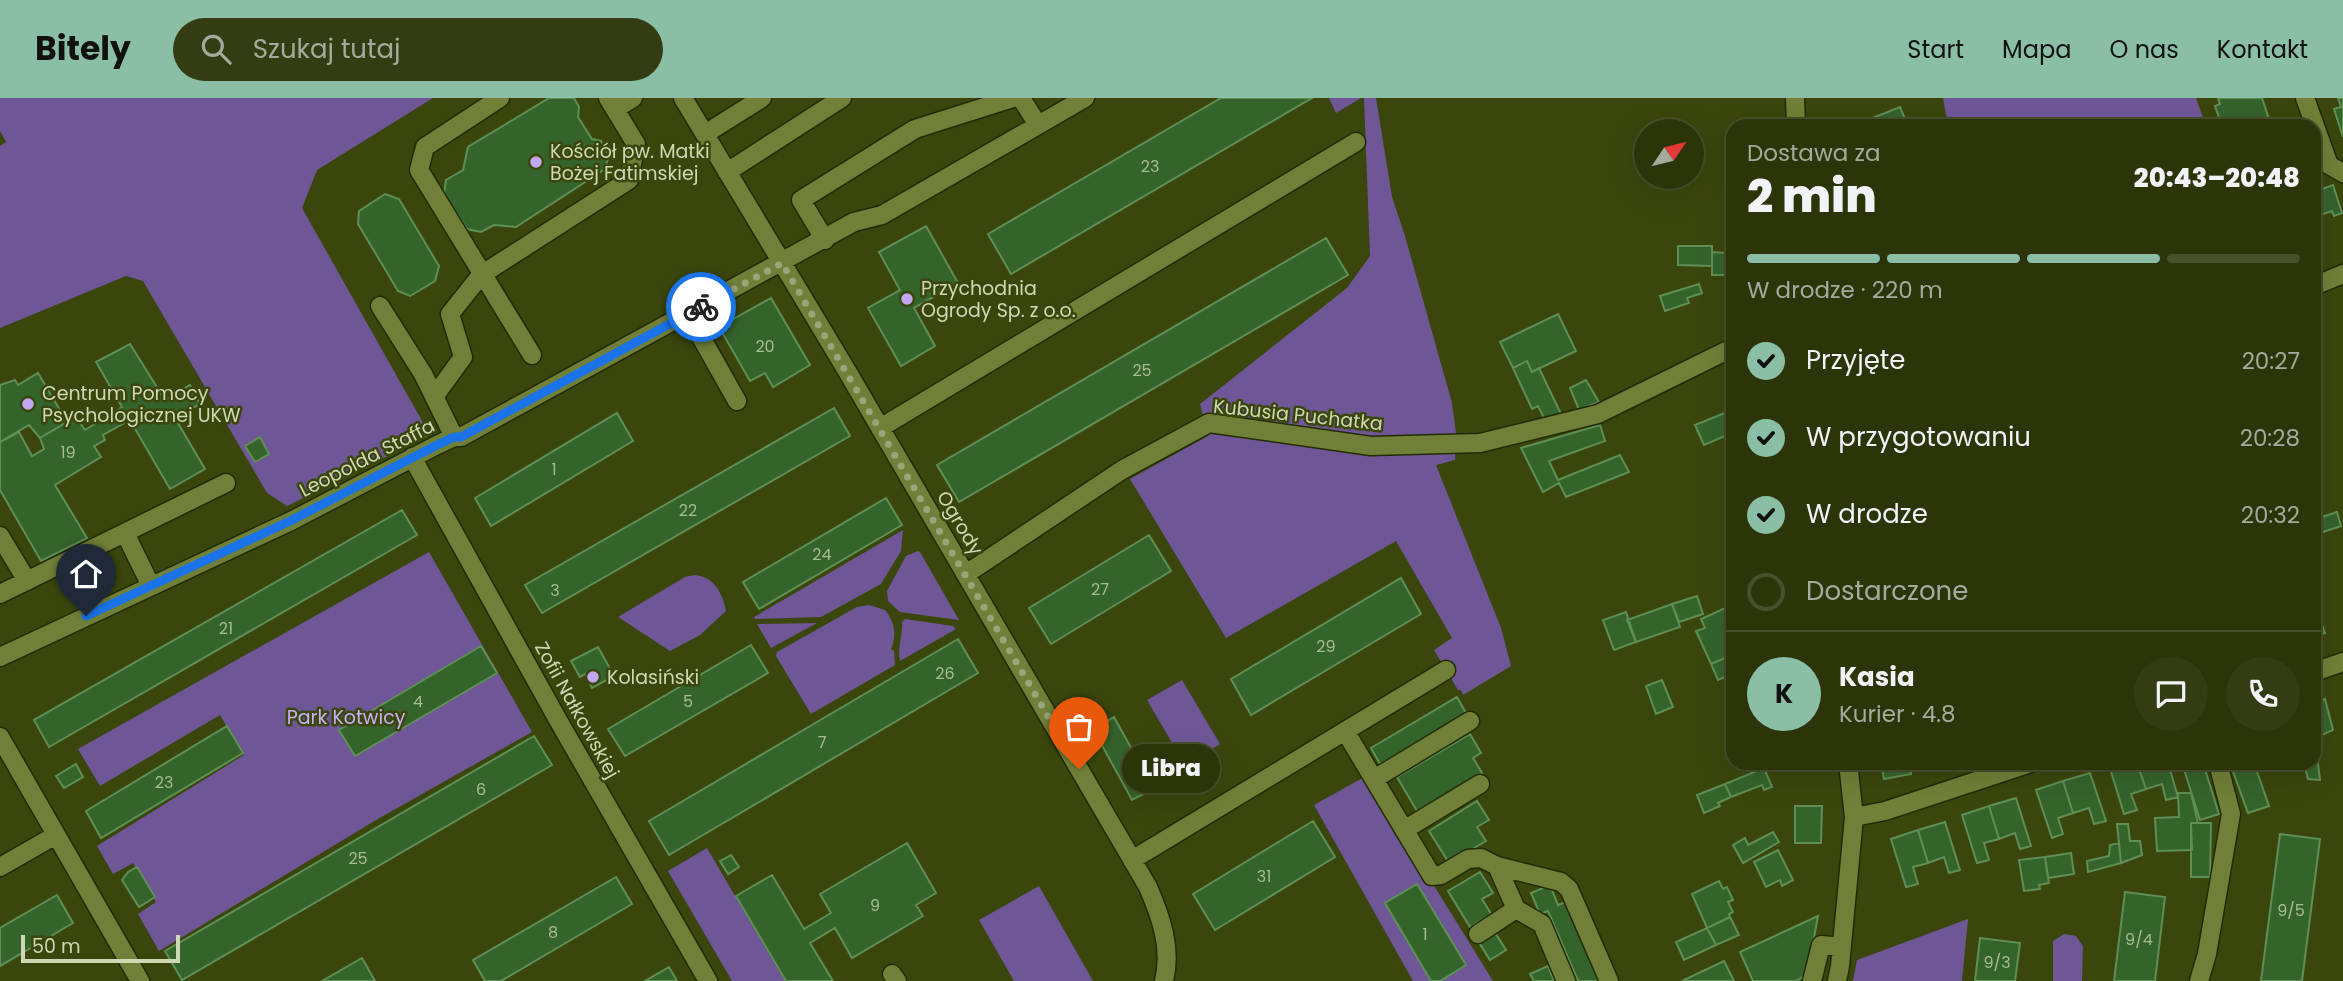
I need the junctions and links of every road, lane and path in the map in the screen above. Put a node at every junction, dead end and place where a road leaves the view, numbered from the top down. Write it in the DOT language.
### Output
graph roads {
  1 [pos="500,98"];
  2 [pos="633,98"];
  3 [pos="683,98"];
  4 [pos="762,98"];
  5 [pos="842,98"];
  6 [pos="1013,98"];
  7 [pos="1021,98"];
  8 [pos="1085,98"];
  9 [pos="1795,98"];
  10 [pos="2305,98"];
  11 [pos="611,103"];
  12 [pos="1796,119"];
  13 [pos="2313,119"];
  14 [pos="1038,125"];
  15 [pos="705,134"];
  16 [pos="1356,142"];
  17 [pos="2321,143"];
  18 [pos="727,172"];
  19 [pos="2343,173"];
  20 [pos="825,240"];
  21 [pos="782,263"];
  22 [pos="2343,274"];
  23 [pos="481,275"];
  24 [pos="2321,283"];
  25 [pos="380,306"];
  26 [pos="688,314"];
  27 [pos="1726,351"];
  28 [pos="532,355"];
  29 [pos="434,397"];
  30 [pos="737,401"];
  31 [pos="880,428"];
  32 [pos="454,437"];
  33 [pos="412,457"];
  34 [pos="226,483"];
  35 [pos="125,533"];
  36 [pos="0,536"];
  37 [pos="966,574"];
  38 [pos="27,581"];
  39 [pos="151,586"];
  40 [pos="0,594"];
  41 [pos="0,657"];
  42 [pos="2343,662"];
  43 [pos="1446,670"];
  44 [pos="2321,670"];
  45 [pos="1470,721"];
  46 [pos="1345,731"];
  47 [pos="0,737"];
  48 [pos="1849,770"];
  49 [pos="2010,770"];
  50 [pos="2220,770"];
  51 [pos="1374,779"];
  52 [pos="1480,784"];
  53 [pos="1854,817"];
  54 [pos="1404,830"];
  55 [pos="56,835"];
  56 [pos="1132,860"];
  57 [pos="1497,866"];
  58 [pos="0,867"];
  59 [pos="1516,909"];
  60 [pos="1478,933"];
  61 [pos="1842,947"];
  62 [pos="141,981"];
  63 [pos="709,981"];
  64 [pos="1164,981"];
  65 [pos="1566,981"];
  66 [pos="1609,981"];
  67 [pos="1812,981"];
  68 [pos="1837,981"];
  69 [pos="2199,981"];
  1 -- 23 [label="street"];
  2 -- 11 [label="street"];
  3 -- 15 [label="street, Ogrody"];
  4 -- 15 [label="street"];
  5 -- 18 [label="street"];
  6 -- 20 [label="street"];
  7 -- 14 [label="street"];
  8 -- 14 [label="street, Leopolda Staffa"];
  9 -- 12 [label="street"];
  10 -- 13 [label="street"];
  11 -- 23 [label="street"];
  14 -- 20 [label="street, Leopolda Staffa"];
  15 -- 18 [label="street, Ogrody"];
  16 -- 31 [label="street"];
  17 -- 19 [label="street"];
  18 -- 21 [label="street, Ogrody"];
  20 -- 21 [label="street, Leopolda Staffa"];
  21 -- 26 [label="street, Leopolda Staffa"];
  21 -- 31 [label="street, Ogrody"];
  22 -- 24 [label="street"];
  23 -- 28 [label="street"];
  23 -- 29 [label="street"];
  25 -- 29 [label="street"];
  26 -- 30 [label="street"];
  26 -- 32 [label="street, Leopolda Staffa"];
  27 -- 37 [label="street, Kubusia Puchatka"];
  29 -- 32 [label="street"];
  31 -- 37 [label="street, Ogrody"];
  32 -- 33 [label="street, Leopolda Staffa"];
  33 -- 39 [label="street, Leopolda Staffa"];
  33 -- 63 [label="street, Zofii Nałkowskiej"];
  34 -- 35 [label="street"];
  35 -- 38 [label="street"];
  35 -- 39 [label="street"];
  36 -- 38 [label="street"];
  37 -- 56 [label="street, Ogrody"];
  38 -- 40 [label="street"];
  39 -- 41 [label="street, Leopolda Staffa"];
  42 -- 44 [label="street"];
  43 -- 46 [label="street"];
  45 -- 51 [label="street"];
  46 -- 51 [label="street"];
  46 -- 56 [label="street"];
  47 -- 55 [label="street"];
  48 -- 53 [label="street"];
  49 -- 53 [label="street"];
  50 -- 69 [label="street"];
  51 -- 54 [label="street"];
  52 -- 54 [label="street"];
  53 -- 61 [label="street"];
  54 -- 57 [label="street"];
  55 -- 58 [label="street"];
  55 -- 62 [label="street"];
  56 -- 64 [label="street, Ogrody"];
  57 -- 59 [label="street"];
  57 -- 66 [label="street"];
  59 -- 60 [label="street"];
  59 -- 65 [label="street"];
  61 -- 67 [label="street"];
  61 -- 68 [label="street"];
}
